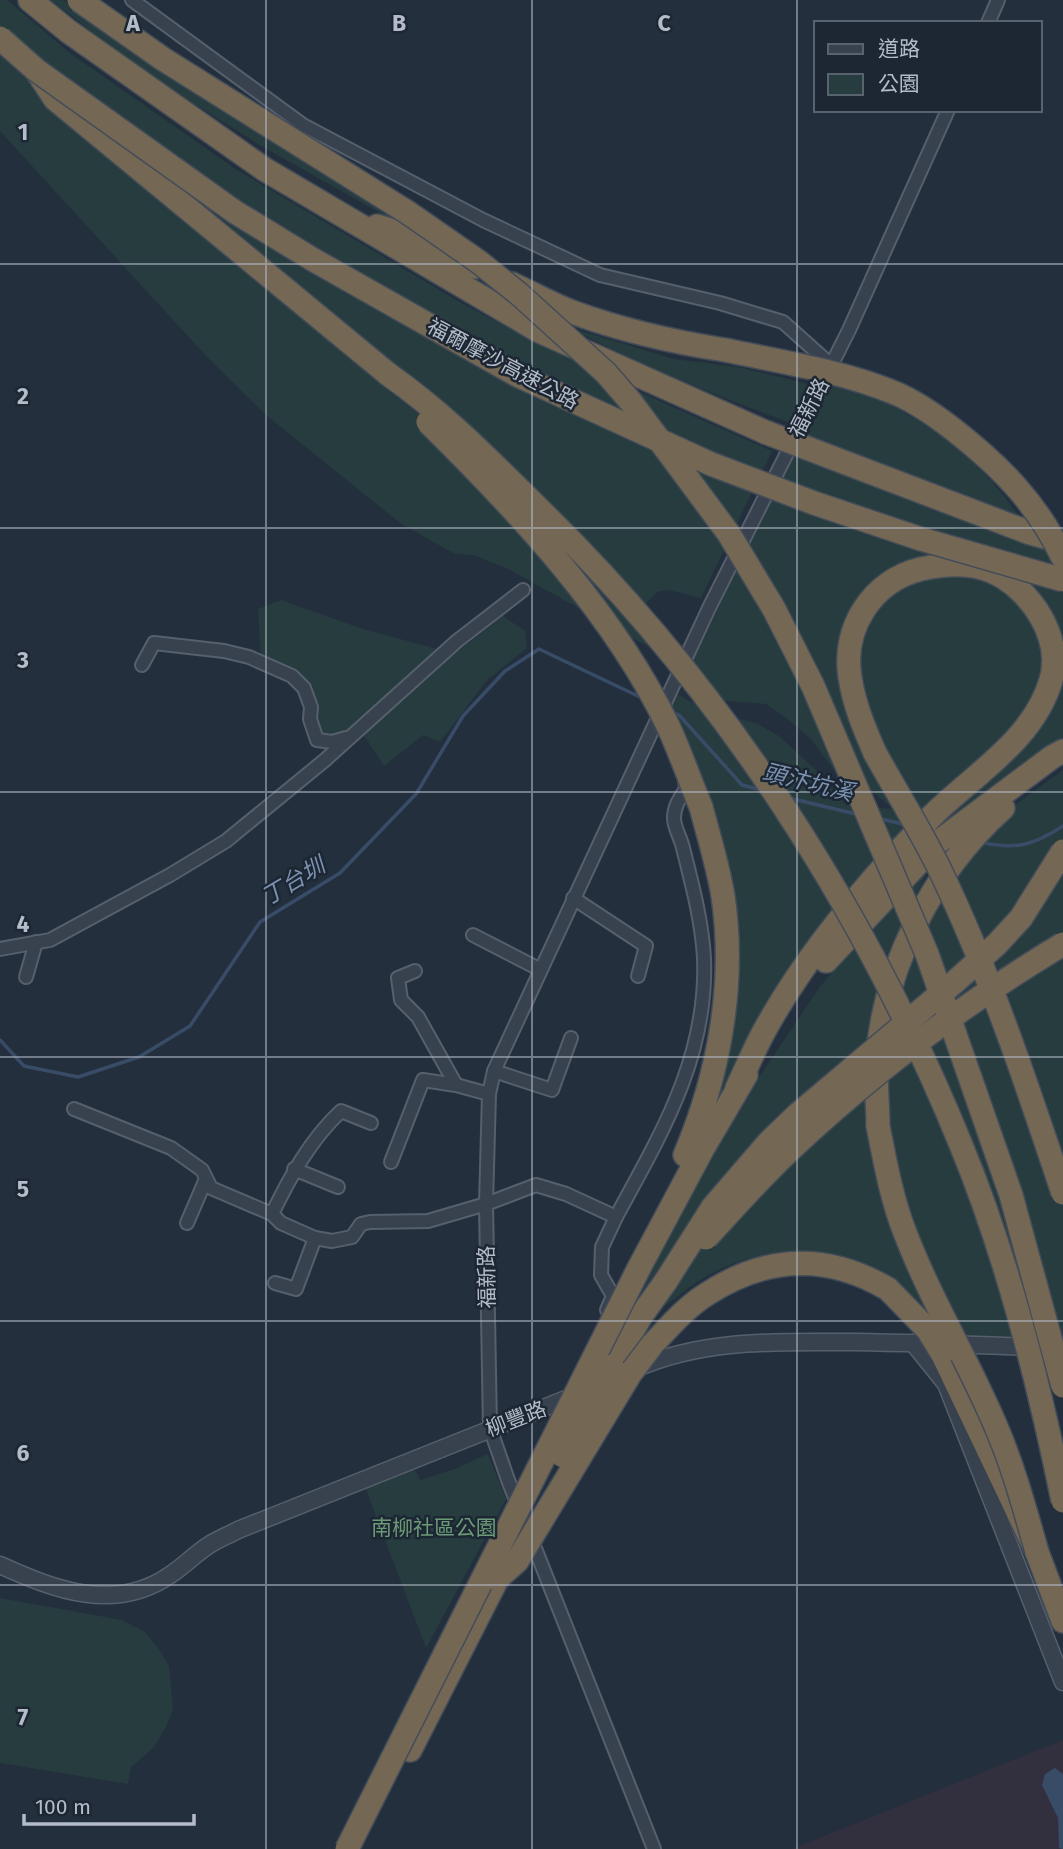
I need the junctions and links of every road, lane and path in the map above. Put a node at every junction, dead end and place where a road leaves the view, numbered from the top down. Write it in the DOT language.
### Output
graph roads {
  1 [pos="30,0"];
  2 [pos="79,0"];
  3 [pos="132,0"];
  4 [pos="998,0"];
  5 [pos="989,21"];
  6 [pos="0,38"];
  7 [pos="36,70"];
  8 [pos="947,112"];
  9 [pos="340,215"];
  10 [pos="831,365"];
  11 [pos="388,374"];
  12 [pos="1063,542"];
  13 [pos="1063,558"];
  14 [pos="1063,580"];
  15 [pos="523,590"];
  16 [pos="142,665"];
  17 [pos="661,712"];
  18 [pos="348,738"];
  19 [pos="1063,751"];
  20 [pos="1063,760"];
  21 [pos="961,838"];
  22 [pos="1063,851"];
  23 [pos="573,898"];
  24 [pos="473,935"];
  25 [pos="36,942"];
  26 [pos="1063,944"];
  27 [pos="0,949"];
  28 [pos="540,969"];
  29 [pos="415,971"];
  30 [pos="638,976"];
  31 [pos="26,977"];
  32 [pos="571,1038"];
  33 [pos="494,1071"];
  34 [pos="456,1085"];
  35 [pos="737,1088"];
  36 [pos="489,1094"];
  37 [pos="74,1110"];
  38 [pos="371,1123"];
  39 [pos="391,1162"];
  40 [pos="294,1169"];
  41 [pos="206,1179"];
  42 [pos="338,1187"];
  43 [pos="1063,1193"];
  44 [pos="486,1204"];
  45 [pos="272,1214"];
  46 [pos="616,1217"];
  47 [pos="187,1223"];
  48 [pos="315,1238"];
  49 [pos="639,1268"];
  50 [pos="666,1281"];
  51 [pos="275,1283"];
  52 [pos="913,1343"];
  53 [pos="1063,1347"];
  54 [pos="1063,1386"];
  55 [pos="566,1399"];
  56 [pos="490,1429"];
  57 [pos="1063,1501"];
  58 [pos="1037,1552"];
  59 [pos="0,1566"];
  60 [pos="497,1579"];
  61 [pos="1063,1621"];
  62 [pos="1063,1682"];
  63 [pos="347,1849"];
  64 [pos="359,1849"];
  65 [pos="654,1849"];
  1 -- 9 [label="highway"];
  2 -- 54 [label="highway, bridge"];
  3 -- 10 [label="street"];
  4 -- 5 [label="street"];
  6 -- 7 [label="highway, 福爾摩沙高速公路, bridge"];
  7 -- 11 [label="highway, bridge"];
  7 -- 14 [label="highway, 福爾摩沙高速公路, bridge"];
  8 -- 10 [label="street, 福新路"];
  9 -- 12 [label="highway, bridge"];
  9 -- 13 [label="highway, bridge"];
  10 -- 17 [label="street, 福新路"];
  11 -- 49 [label="highway, bridge"];
  11 -- 57 [label="highway, bridge"];
  15 -- 18 [label="street"];
  16 -- 18 [label="street"];
  17 -- 23 [label="street, 福新路"];
  17 -- 46 [label="street"];
  18 -- 25 [label="street"];
  19 -- 21 [label="highway"];
  20 -- 21 [label="highway"];
  21 -- 35 [label="highway"];
  21 -- 58 [label="highway, bridge"];
  22 -- 50 [label="highway, bridge"];
  23 -- 28 [label="street, 福新路"];
  23 -- 30 [label="street"];
  24 -- 28 [label="street"];
  25 -- 27 [label="street"];
  25 -- 31 [label="street"];
  26 -- 50 [label="highway, bridge"];
  28 -- 33 [label="street, 福新路"];
  29 -- 34 [label="street"];
  32 -- 33 [label="street"];
  33 -- 36 [label="street, 福新路"];
  34 -- 36 [label="street"];
  34 -- 39 [label="street"];
  35 -- 43 [label="highway, bridge"];
  35 -- 49 [label="highway"];
  36 -- 44 [label="street, 福新路"];
  37 -- 41 [label="street"];
  38 -- 40 [label="street"];
  40 -- 42 [label="street"];
  40 -- 45 [label="street"];
  41 -- 45 [label="street"];
  41 -- 47 [label="street"];
  44 -- 46 [label="street"];
  44 -- 48 [label="street"];
  44 -- 56 [label="street, 福新路"];
  45 -- 48 [label="street"];
  46 -- 55 [label="street"];
  48 -- 51 [label="street"];
  49 -- 63 [label="highway, bridge"];
  50 -- 60 [label="highway, bridge"];
  52 -- 53 [label="street, 柳豐路"];
  52 -- 55 [label="street, 柳豐路"];
  52 -- 62 [label="street"];
  55 -- 56 [label="street, 柳豐路"];
  56 -- 59 [label="street, 柳豐路"];
  56 -- 65 [label="street, 福新路"];
  58 -- 60 [label="highway, bridge"];
  58 -- 61 [label="highway"];
  60 -- 64 [label="highway"];
}
